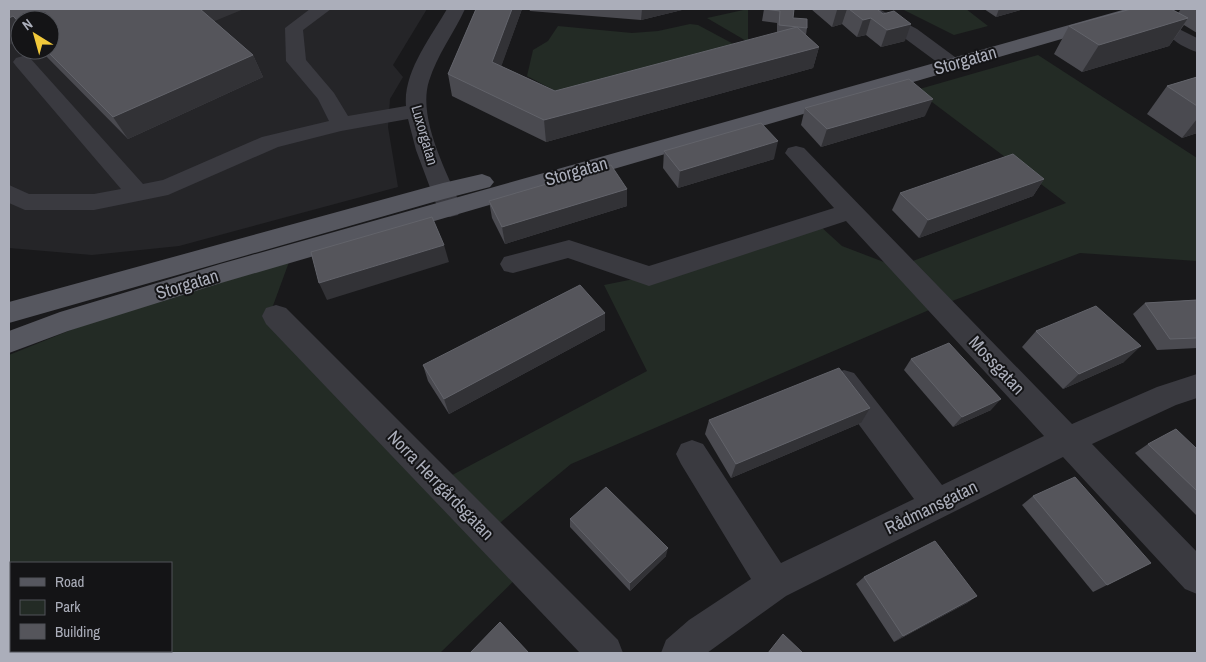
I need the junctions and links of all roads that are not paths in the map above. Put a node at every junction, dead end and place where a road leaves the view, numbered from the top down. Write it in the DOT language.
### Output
graph roads {
  1 [pos="322,9"];
  2 [pos="456,9"];
  3 [pos="866,9"];
  4 [pos="1112,9"];
  5 [pos="1145,9"];
  6 [pos="1177,34"];
  7 [pos="1197,46"];
  8 [pos="947,60"];
  9 [pos="23,62"];
  10 [pos="415,111"];
  11 [pos="341,124"];
  12 [pos="796,153"];
  13 [pos="137,192"];
  14 [pos="9,193"];
  15 [pos="447,200"];
  16 [pos="851,211"];
  17 [pos="514,264"];
  18 [pos="9,313"];
  19 [pos="276,316"];
  20 [pos="9,342"];
  21 [pos="840,377"];
  22 [pos="1197,386"];
  23 [pos="1068,440"];
  24 [pos="692,454"];
  25 [pos="938,504"];
  26 [pos="1197,577"];
  27 [pos="774,584"];
  28 [pos="605,653"];
  29 [pos="679,653"];
  1 -- 11 [label="street"];
  2 -- 10 [label="street, Luxorgatan"];
  3 -- 8 [label="street"];
  4 -- 8 [label="main road, Storgatan"];
  5 -- 8 [label="main road, Storgatan"];
  6 -- 7 [label="street"];
  8 -- 15 [label="main road, Storgatan"];
  9 -- 13 [label="street"];
  10 -- 11 [label="street"];
  10 -- 15 [label="street, Luxorgatan"];
  11 -- 13 [label="street"];
  12 -- 16 [label="street, Mossgatan"];
  13 -- 14 [label="street"];
  15 -- 18 [label="main road, Storgatan"];
  15 -- 20 [label="main road, Storgatan"];
  16 -- 17 [label="street"];
  16 -- 23 [label="street, Mossgatan"];
  19 -- 28 [label="street, Norra Herrgårdsgatan"];
  21 -- 25 [label="street"];
  22 -- 23 [label="street, Rådmansgatan"];
  23 -- 25 [label="street, Rådmansgatan"];
  23 -- 26 [label="street, Mossgatan"];
  24 -- 27 [label="street"];
  25 -- 27 [label="street, Rådmansgatan"];
  27 -- 29 [label="street, Rådmansgatan"];
}
